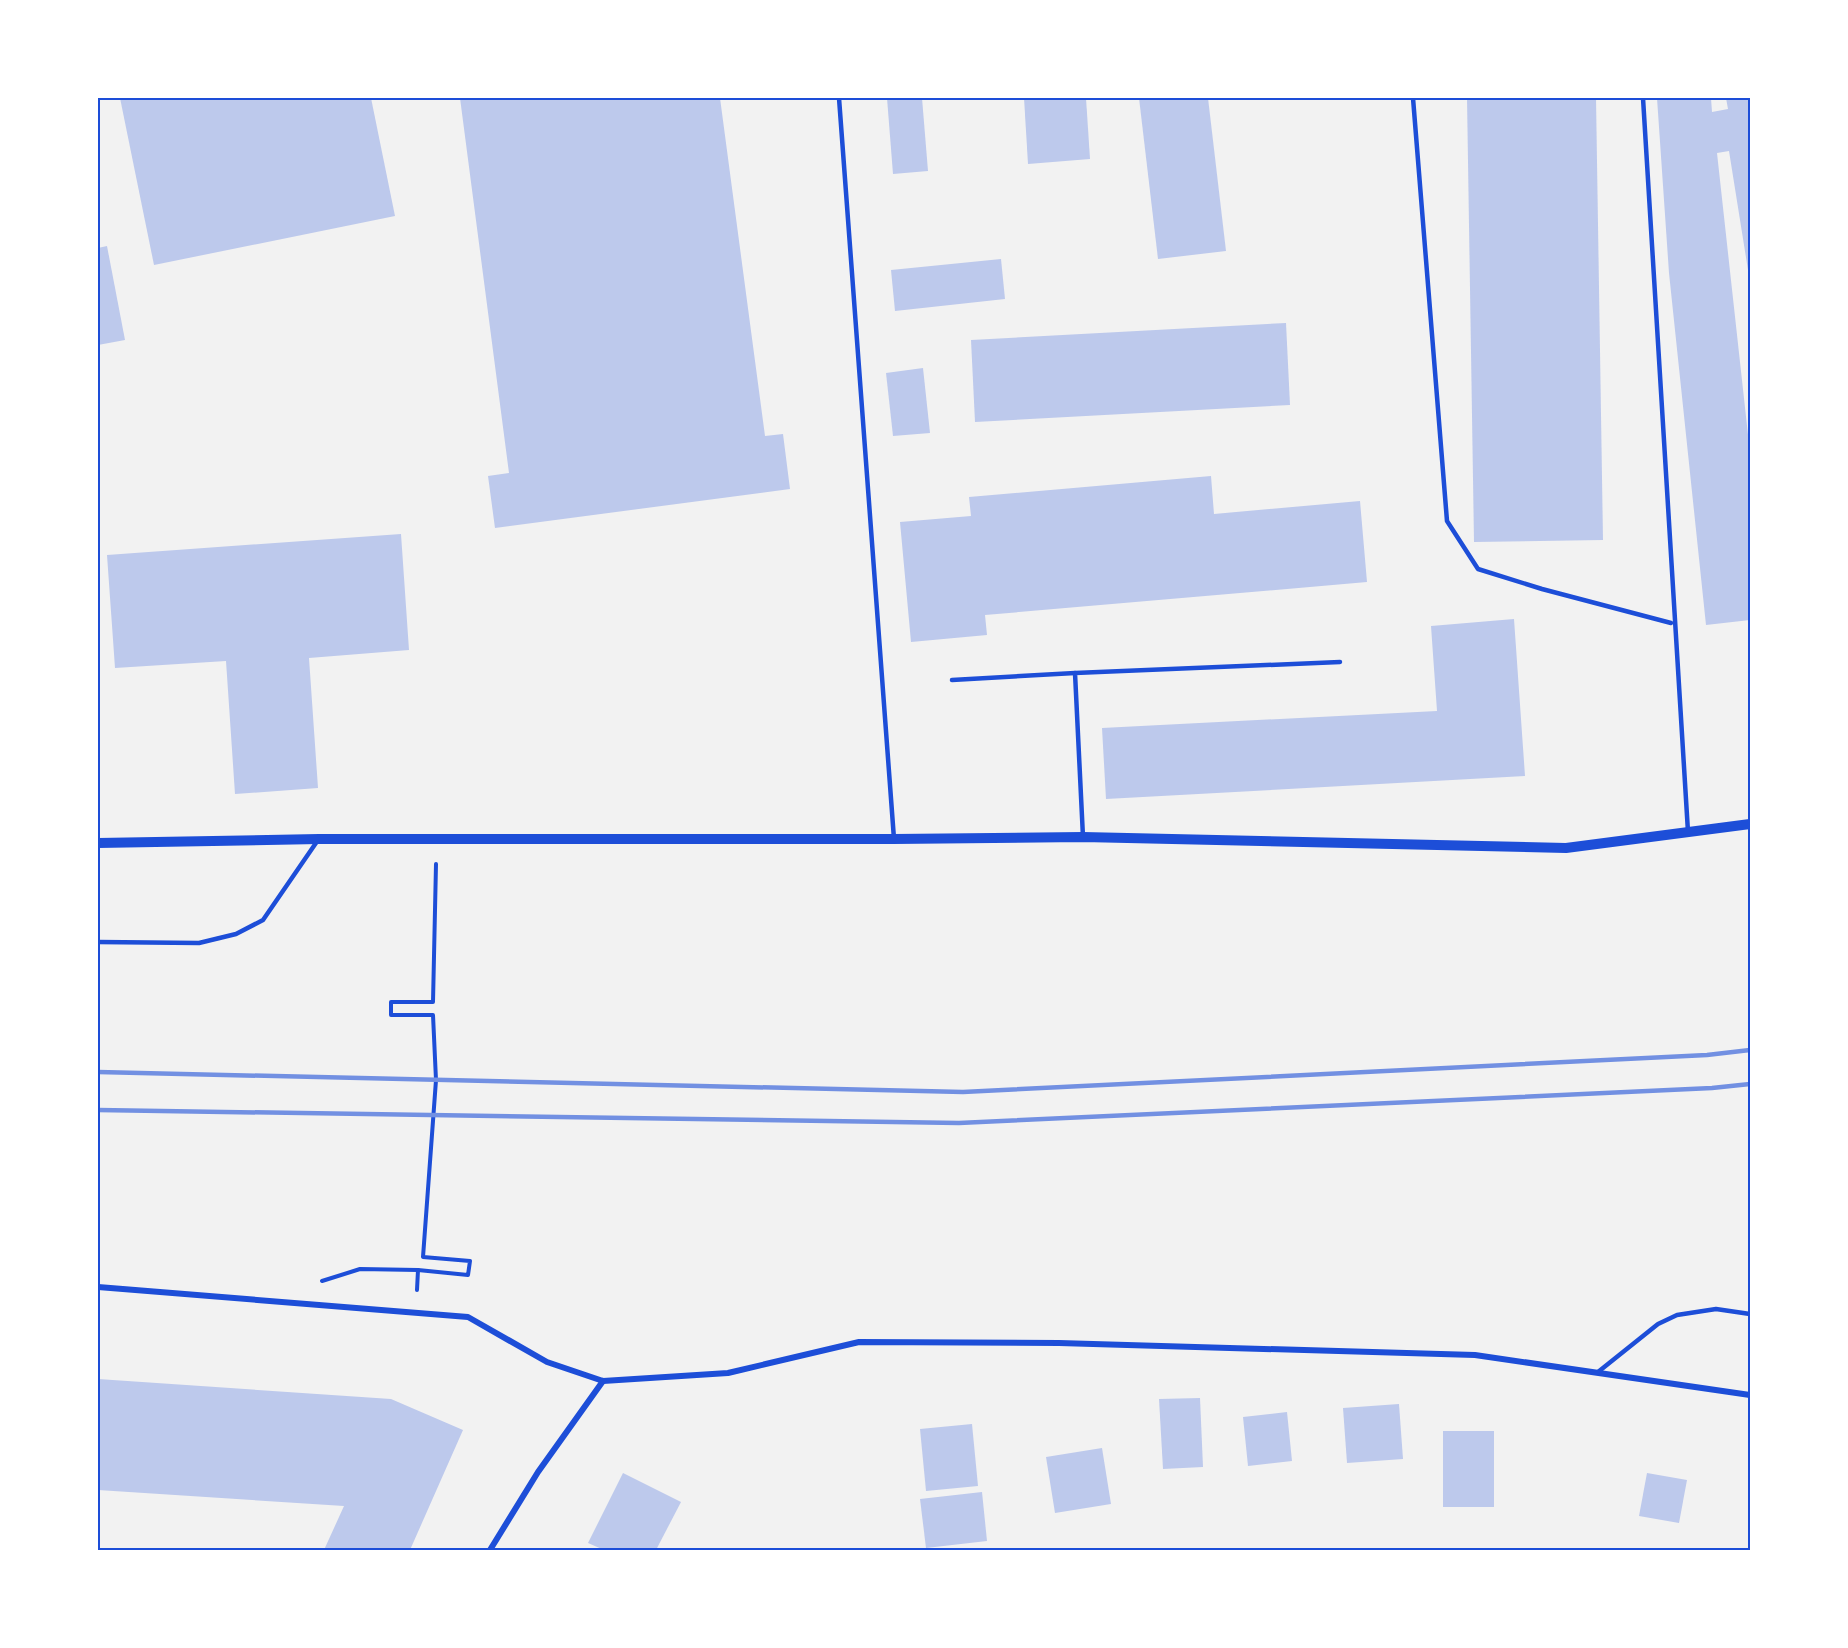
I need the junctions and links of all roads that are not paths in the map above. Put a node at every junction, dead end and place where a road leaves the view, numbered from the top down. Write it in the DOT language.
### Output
graph roads {
  1 [pos="839,98"];
  2 [pos="1413,98"];
  3 [pos="1643,98"];
  4 [pos="1671,623"];
  5 [pos="1340,662"];
  6 [pos="1075,673"];
  7 [pos="952,680"];
  8 [pos="1750,824"];
  9 [pos="1688,832"];
  10 [pos="1083,837"];
  11 [pos="319,839"];
  12 [pos="894,839"];
  13 [pos="98,843"];
  14 [pos="98,942"];
  15 [pos="98,1287"];
  16 [pos="1750,1314"];
  17 [pos="1598,1372"];
  18 [pos="603,1381"];
  19 [pos="1750,1395"];
  20 [pos="490,1551"];
  1 -- 12 [label="lane"];
  2 -- 4 [label="lane"];
  3 -- 9 [label="lane"];
  5 -- 6 [label="lane"];
  6 -- 7 [label="lane"];
  6 -- 10 [label="lane"];
  8 -- 9 [label="street"];
  9 -- 10 [label="street"];
  10 -- 12 [label="street"];
  11 -- 12 [label="street"];
  11 -- 13 [label="street"];
  11 -- 14 [label="lane"];
  15 -- 18 [label="street"];
  16 -- 17 [label="lane"];
  17 -- 18 [label="street"];
  17 -- 19 [label="street"];
  18 -- 20 [label="street"];
}
